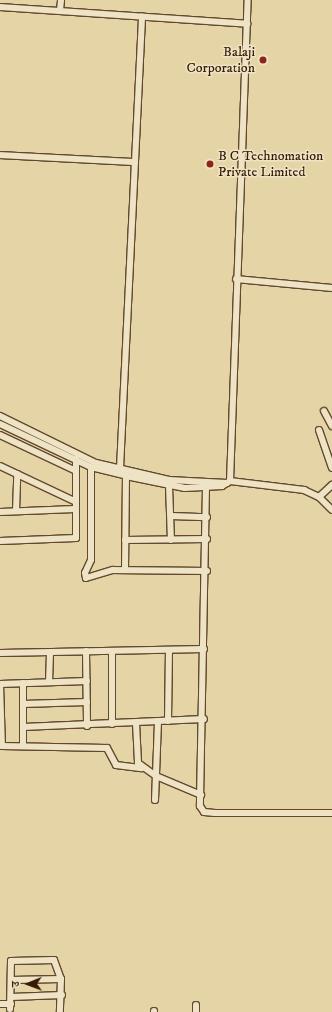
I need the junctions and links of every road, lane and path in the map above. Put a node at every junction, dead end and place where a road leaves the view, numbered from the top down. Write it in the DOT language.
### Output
graph roads {
  1 [pos="61,0"];
  2 [pos="248,0"];
  3 [pos="0,7"];
  4 [pos="60,10"];
  5 [pos="142,17"];
  6 [pos="247,24"];
  7 [pos="0,155"];
  8 [pos="135,162"];
  9 [pos="236,279"];
  10 [pos="332,288"];
  11 [pos="324,411"];
  12 [pos="0,416"];
  13 [pos="1,424"];
  14 [pos="332,426"];
  15 [pos="319,430"];
  16 [pos="0,432"];
  17 [pos="0,435"];
  18 [pos="76,460"];
  19 [pos="0,466"];
  20 [pos="91,466"];
  21 [pos="120,468"];
  22 [pos="332,468"];
  23 [pos="76,471"];
  24 [pos="17,474"];
  25 [pos="126,476"];
  26 [pos="228,482"];
  27 [pos="170,486"];
  28 [pos="332,486"];
  29 [pos="206,487"];
  30 [pos="319,497"];
  31 [pos="74,500"];
  32 [pos="75,509"];
  33 [pos="332,510"];
  34 [pos="16,511"];
  35 [pos="0,512"];
  36 [pos="171,516"];
  37 [pos="207,517"];
  38 [pos="207,539"];
  39 [pos="125,540"];
  40 [pos="171,540"];
  41 [pos="0,541"];
  42 [pos="125,570"];
  43 [pos="207,571"];
  44 [pos="204,649"];
  45 [pos="169,650"];
  46 [pos="86,651"];
  47 [pos="112,651"];
  48 [pos="50,652"];
  49 [pos="0,653"];
  50 [pos="86,681"];
  51 [pos="49,682"];
  52 [pos="23,683"];
  53 [pos="0,684"];
  54 [pos="87,702"];
  55 [pos="23,704"];
  56 [pos="204,719"];
  57 [pos="158,721"];
  58 [pos="168,721"];
  59 [pos="136,723"];
  60 [pos="112,724"];
  61 [pos="87,726"];
  62 [pos="23,727"];
  63 [pos="23,746"];
  64 [pos="142,768"];
  65 [pos="156,776"];
  66 [pos="201,795"];
  67 [pos="155,800"];
  68 [pos="332,813"];
  69 [pos="62,979"];
  70 [pos="11,980"];
  71 [pos="62,995"];
  72 [pos="11,997"];
  73 [pos="0,1004"];
  74 [pos="60,1012"];
  1 -- 4 [label="street"];
  2 -- 6 [label="street"];
  3 -- 4 [label="street"];
  4 -- 5 [label="street"];
  5 -- 6 [label="street"];
  5 -- 8 [label="street"];
  6 -- 9 [label="street"];
  7 -- 8 [label="street"];
  8 -- 21 [label="street"];
  9 -- 10 [label="street"];
  9 -- 26 [label="street"];
  11 -- 14 [label="street"];
  12 -- 21 [label="street"];
  13 -- 16 [label="street"];
  13 -- 18 [label="street"];
  15 -- 22 [label="street"];
  17 -- 23 [label="street"];
  18 -- 20 [label="street"];
  18 -- 23 [label="street"];
  19 -- 24 [label="street"];
  20 -- 25 [label="street"];
  20 -- 42 [label="street"];
  21 -- 26 [label="street"];
  23 -- 31 [label="street"];
  24 -- 31 [label="street"];
  24 -- 34 [label="street"];
  25 -- 27 [label="street"];
  25 -- 39 [label="street"];
  26 -- 29 [label="street"];
  26 -- 30 [label="street"];
  27 -- 29 [label="street"];
  27 -- 36 [label="street"];
  28 -- 30 [label="street"];
  29 -- 37 [label="street"];
  30 -- 33 [label="street"];
  31 -- 32 [label="street"];
  32 -- 34 [label="street"];
  32 -- 41 [label="street"];
  34 -- 35 [label="street"];
  36 -- 37 [label="street"];
  36 -- 40 [label="street"];
  37 -- 38 [label="street"];
  38 -- 40 [label="street"];
  38 -- 43 [label="street"];
  39 -- 40 [label="street"];
  39 -- 42 [label="street"];
  42 -- 43 [label="street"];
  43 -- 44 [label="street"];
  44 -- 45 [label="street"];
  44 -- 56 [label="street"];
  45 -- 47 [label="street"];
  45 -- 58 [label="street"];
  46 -- 47 [label="street"];
  46 -- 48 [label="street"];
  46 -- 50 [label="street"];
  47 -- 60 [label="street"];
  48 -- 49 [label="street"];
  48 -- 51 [label="street"];
  50 -- 51 [label="street"];
  50 -- 54 [label="street"];
  51 -- 52 [label="street"];
  52 -- 53 [label="street"];
  52 -- 55 [label="street"];
  53 -- 63 [label="street"];
  54 -- 55 [label="street"];
  54 -- 61 [label="street"];
  55 -- 62 [label="street"];
  56 -- 58 [label="street"];
  56 -- 66 [label="street"];
  57 -- 58 [label="street"];
  57 -- 59 [label="street"];
  57 -- 65 [label="street"];
  59 -- 60 [label="street"];
  59 -- 64 [label="street"];
  60 -- 61 [label="street"];
  61 -- 62 [label="street"];
  62 -- 63 [label="street"];
  63 -- 64 [label="street"];
  64 -- 65 [label="street"];
  65 -- 66 [label="street"];
  65 -- 67 [label="street"];
  66 -- 68 [label="street"];
  69 -- 70 [label="street"];
  69 -- 70 [label="street"];
  69 -- 71 [label="street"];
  70 -- 72 [label="street"];
  71 -- 72 [label="street"];
  71 -- 74 [label="street"];
  72 -- 73 [label="street"];
}
